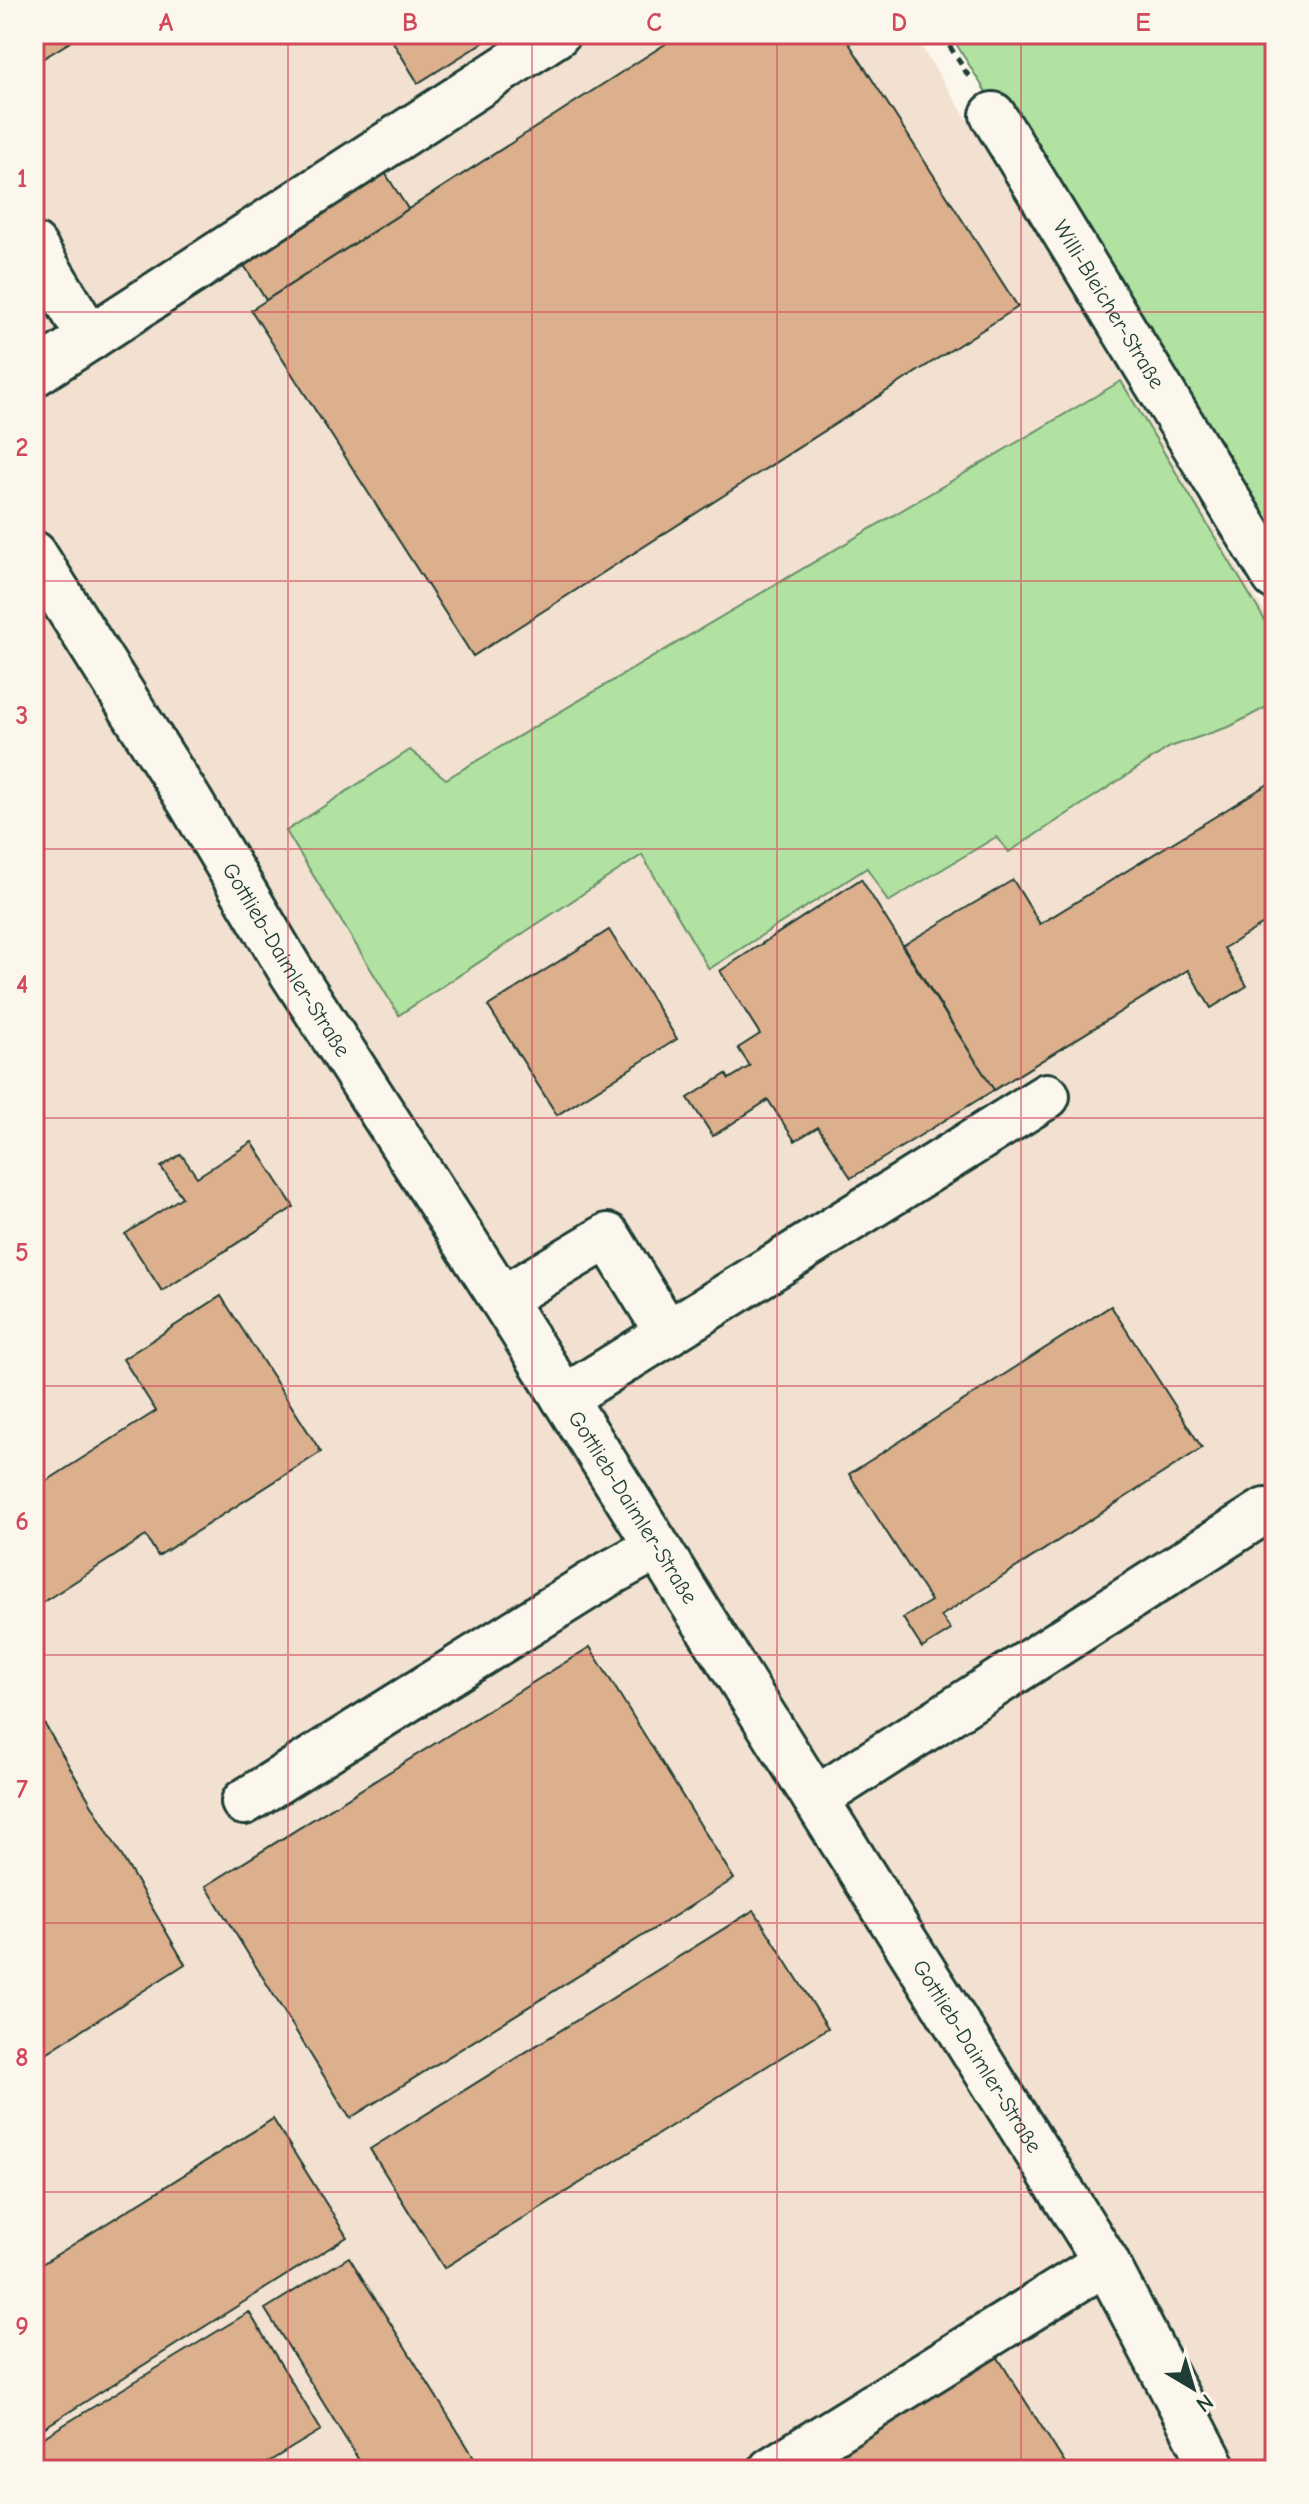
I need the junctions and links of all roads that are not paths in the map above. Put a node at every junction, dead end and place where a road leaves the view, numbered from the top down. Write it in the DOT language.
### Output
graph roads {
  1 [pos="557,34"];
  2 [pos="993,115"];
  3 [pos="34,246"];
  4 [pos="90,338"];
  5 [pos="34,374"];
  6 [pos="34,554"];
  7 [pos="1275,577"];
  8 [pos="1047,1096"];
  9 [pos="502,1299"];
  10 [pos="667,1332"];
  11 [pos="564,1398"];
  12 [pos="1265,1511"];
  13 [pos="657,1547"];
  14 [pos="816,1799"];
  15 [pos="244,1802"];
  16 [pos="1106,2262"];
  17 [pos="771,2470"];
  18 [pos="1215,2470"];
  1 -- 4 [label="street"];
  2 -- 7 [label="street, Willi-Bleicher-Straße"];
  3 -- 4 [label="street"];
  4 -- 5 [label="street"];
  6 -- 9 [label="street, Gottlieb-Daimler-Straße"];
  8 -- 10 [label="street"];
  9 -- 10 [label="street"];
  9 -- 11 [label="street, Gottlieb-Daimler-Straße"];
  10 -- 11 [label="street"];
  11 -- 13 [label="street, Gottlieb-Daimler-Straße"];
  12 -- 14 [label="street"];
  13 -- 14 [label="street, Gottlieb-Daimler-Straße"];
  13 -- 15 [label="street"];
  14 -- 16 [label="street, Gottlieb-Daimler-Straße"];
  16 -- 17 [label="street"];
  16 -- 18 [label="street, Gottlieb-Daimler-Straße"];
}
